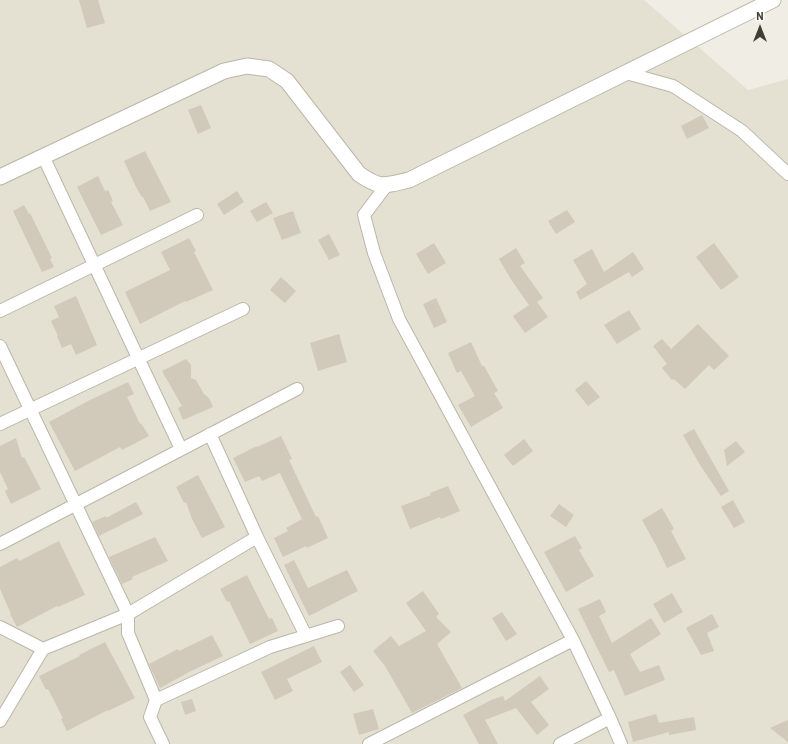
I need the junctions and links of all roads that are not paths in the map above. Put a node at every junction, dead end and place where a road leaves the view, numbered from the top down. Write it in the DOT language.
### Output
graph roads {
  1 [pos="774,0"];
  2 [pos="626,73"];
  3 [pos="44,156"];
  4 [pos="788,174"];
  5 [pos="0,177"];
  6 [pos="386,186"];
  7 [pos="197,215"];
  8 [pos="94,265"];
  9 [pos="243,309"];
  10 [pos="0,311"];
  11 [pos="0,346"];
  12 [pos="138,359"];
  13 [pos="297,389"];
  14 [pos="30,410"];
  15 [pos="0,424"];
  16 [pos="210,434"];
  17 [pos="181,449"];
  18 [pos="75,504"];
  19 [pos="257,537"];
  20 [pos="0,544"];
  21 [pos="128,614"];
  22 [pos="338,626"];
  23 [pos="0,627"];
  24 [pos="306,636"];
  25 [pos="573,640"];
  26 [pos="43,649"];
  27 [pos="156,700"];
  28 [pos="610,718"];
  29 [pos="0,721"];
  30 [pos="163,744"];
  31 [pos="369,744"];
  32 [pos="560,744"];
  33 [pos="621,744"];
  1 -- 2 [label="street"];
  2 -- 4 [label="street"];
  2 -- 6 [label="street"];
  3 -- 5 [label="street"];
  3 -- 6 [label="street"];
  3 -- 8 [label="street"];
  6 -- 25 [label="street"];
  7 -- 8 [label="street"];
  8 -- 10 [label="street"];
  8 -- 12 [label="street"];
  9 -- 12 [label="street"];
  11 -- 14 [label="street"];
  12 -- 14 [label="street"];
  12 -- 17 [label="street"];
  13 -- 16 [label="street"];
  14 -- 15 [label="street"];
  14 -- 18 [label="street"];
  16 -- 17 [label="street"];
  16 -- 19 [label="street"];
  17 -- 18 [label="street"];
  18 -- 20 [label="street"];
  18 -- 21 [label="street"];
  19 -- 21 [label="street"];
  19 -- 24 [label="street"];
  21 -- 26 [label="street"];
  21 -- 27 [label="street"];
  22 -- 24 [label="street"];
  23 -- 26 [label="street"];
  24 -- 27 [label="street"];
  25 -- 28 [label="street"];
  25 -- 31 [label="street"];
  26 -- 29 [label="street"];
  27 -- 30 [label="street"];
  28 -- 32 [label="street"];
  28 -- 33 [label="street"];
}
